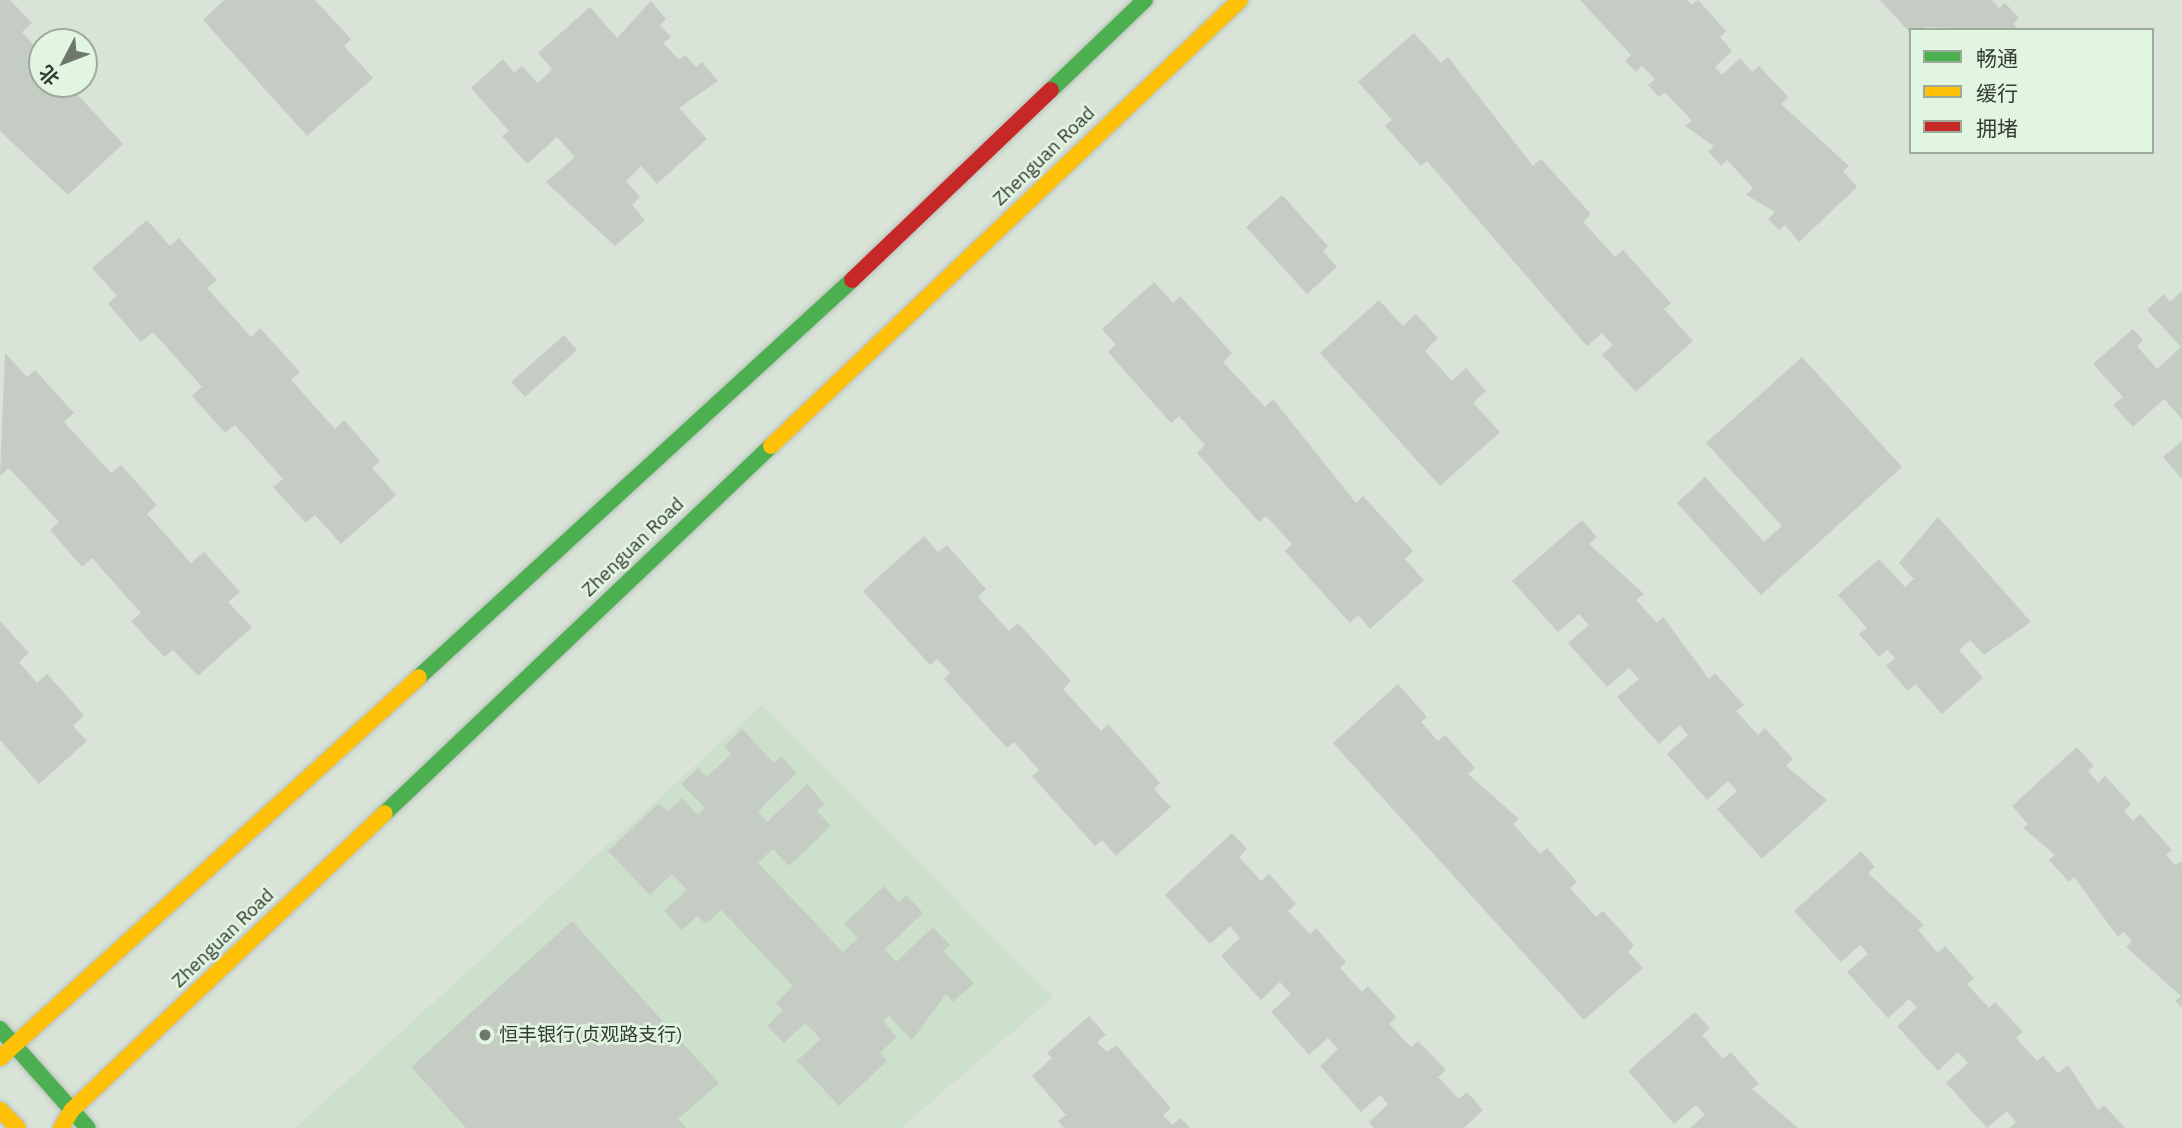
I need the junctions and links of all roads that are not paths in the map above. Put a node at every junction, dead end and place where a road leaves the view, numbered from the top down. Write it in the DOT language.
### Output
graph roads {
  1 [pos="1145,0"];
  2 [pos="1240,0"];
  3 [pos="0,1029"];
  4 [pos="14,1046"];
  5 [pos="0,1058"];
  6 [pos="0,1110"];
  7 [pos="72,1110"];
  8 [pos="18,1128"];
  9 [pos="61,1128"];
  10 [pos="89,1128"];
  1 -- 4 [label="main road"];
  2 -- 7 [label="main road, Zhenguan Road"];
  3 -- 4 [label="main road"];
  4 -- 5 [label="main road"];
  4 -- 7 [label="main road"];
  6 -- 8 [label="main road"];
  7 -- 9 [label="main road, Zhenguan Road"];
  7 -- 10 [label="main road"];
}
